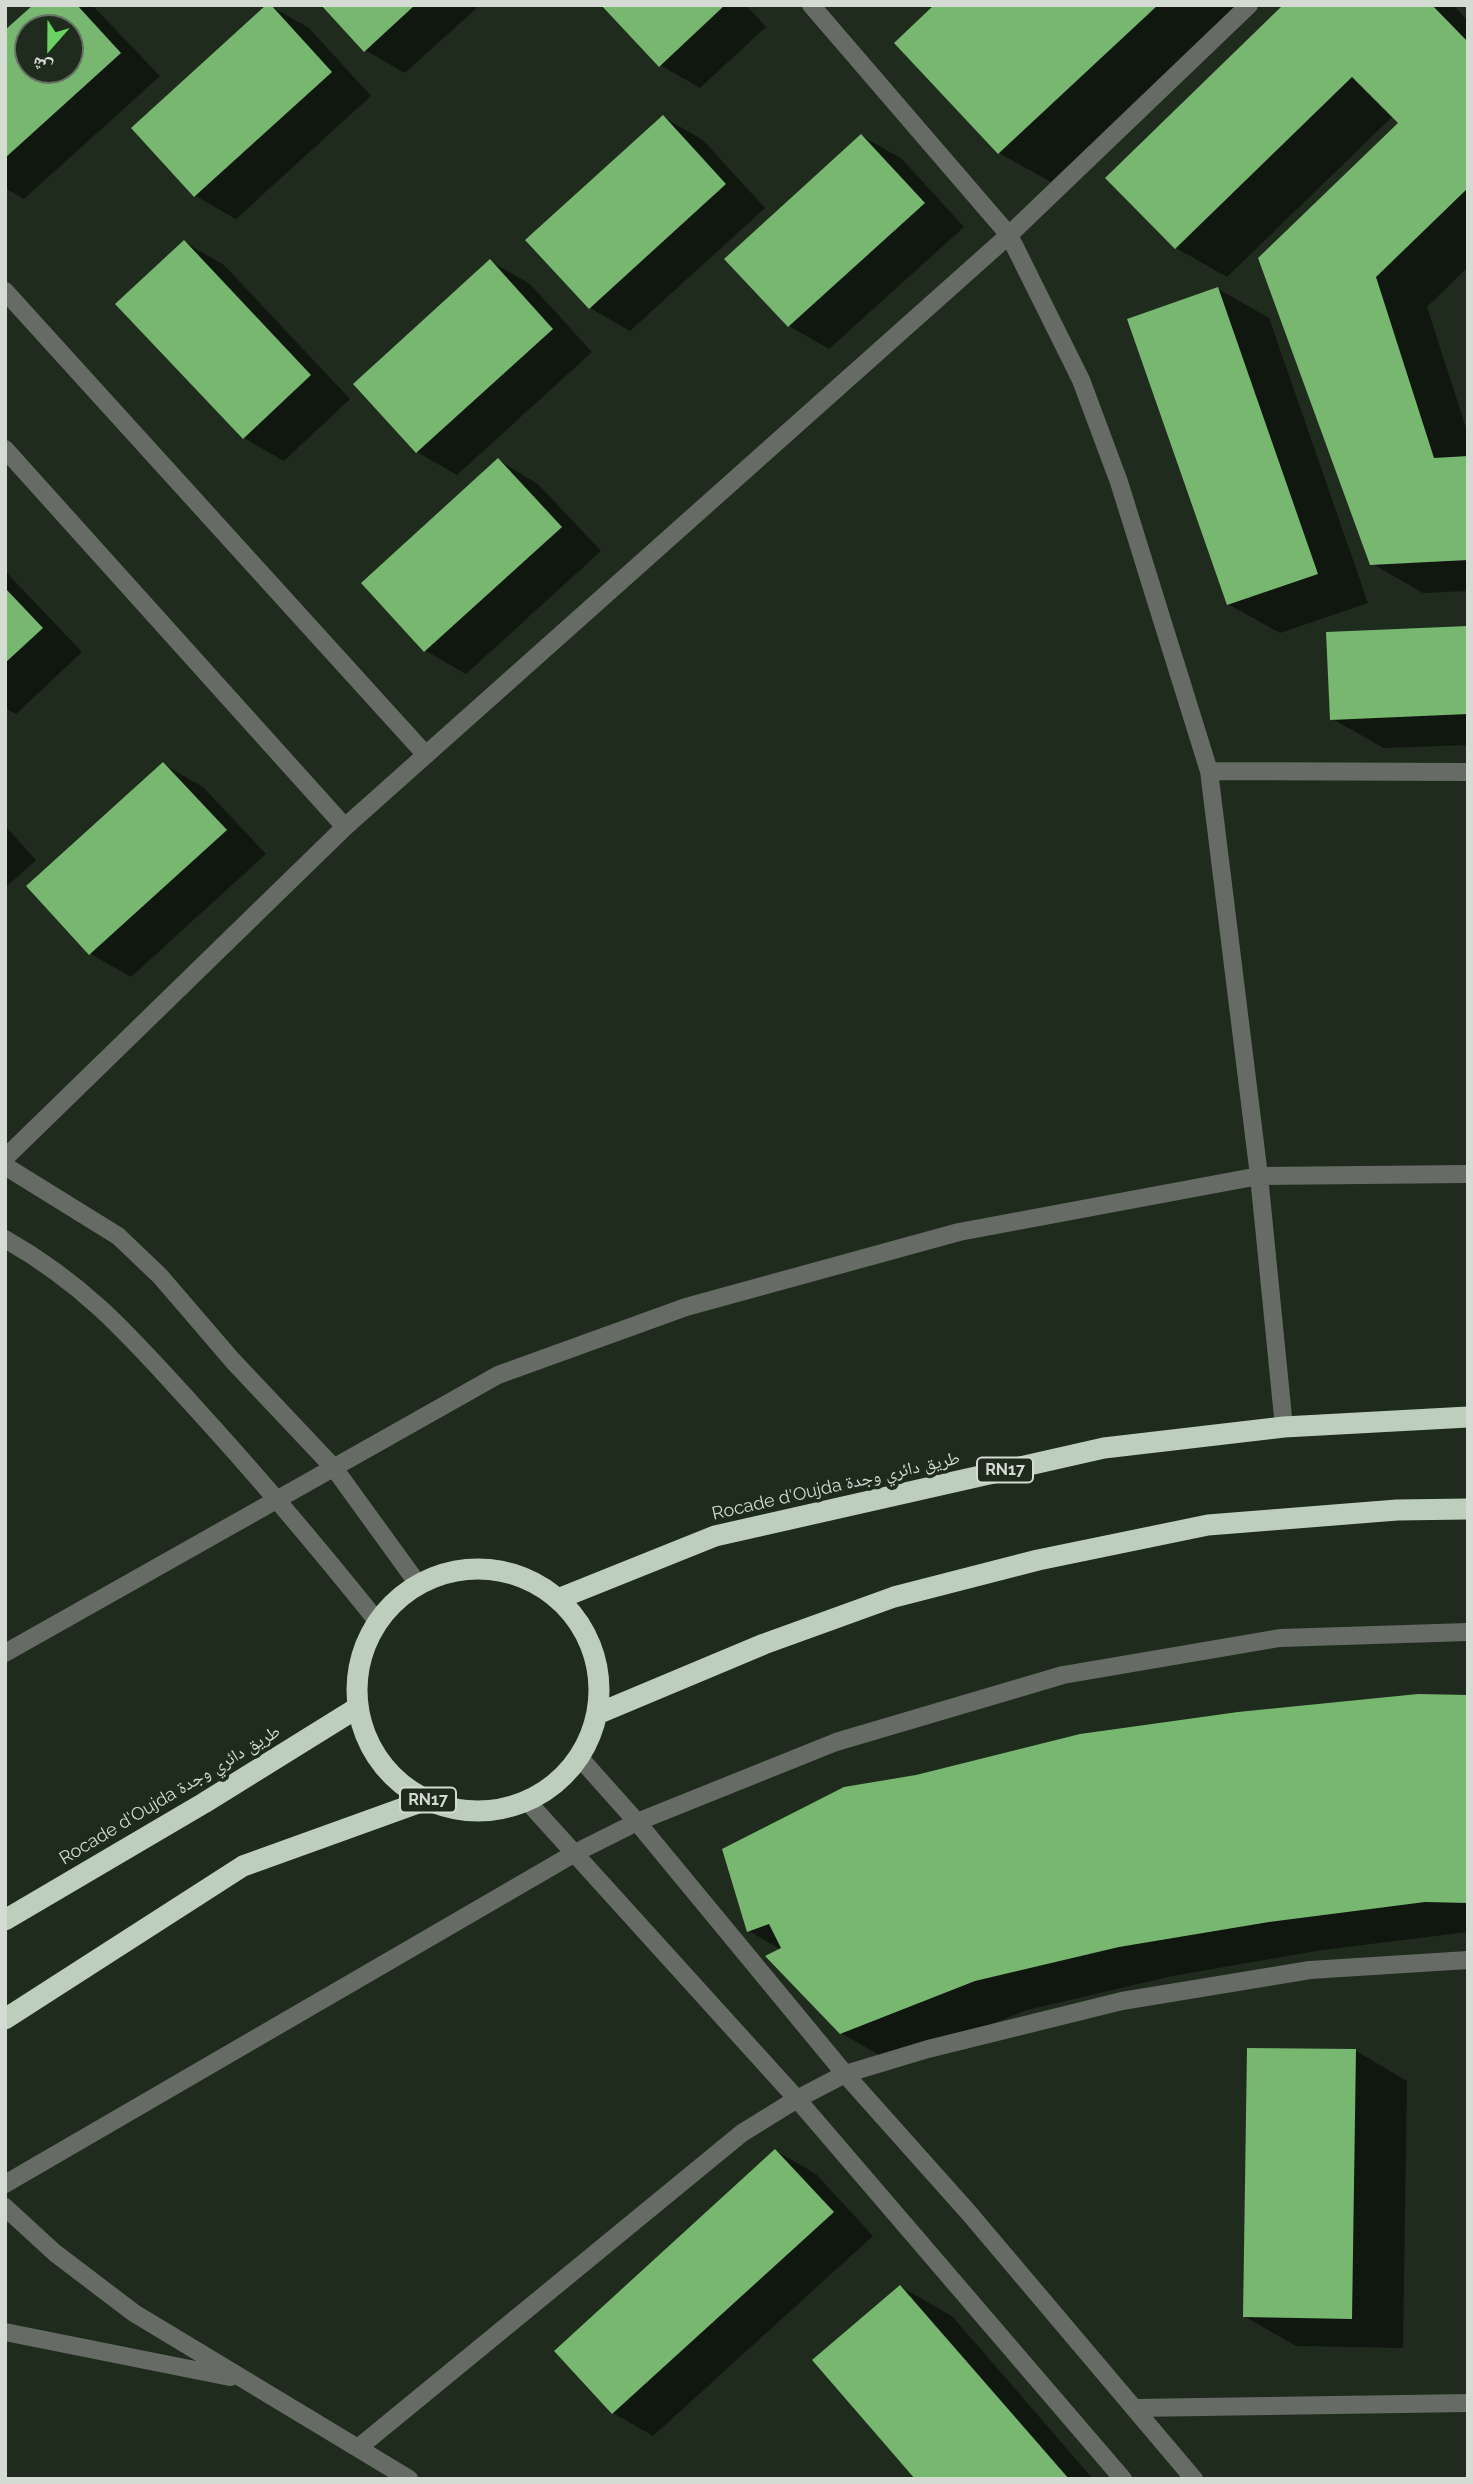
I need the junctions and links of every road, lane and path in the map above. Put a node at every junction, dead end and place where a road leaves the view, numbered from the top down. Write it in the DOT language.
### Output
graph roads {
  1 [pos="811,5"];
  2 [pos="1249,5"];
  3 [pos="1009,235"];
  4 [pos="5,291"];
  5 [pos="5,449"];
  6 [pos="426,755"];
  7 [pos="1209,771"];
  8 [pos="1468,772"];
  9 [pos="345,827"];
  10 [pos="5,1158"];
  11 [pos="5,1166"];
  12 [pos="1468,1174"];
  13 [pos="1258,1176"];
  14 [pos="5,1239"];
  15 [pos="1468,1417"];
  16 [pos="1284,1427"];
  17 [pos="334,1468"];
  18 [pos="279,1500"];
  19 [pos="1468,1509"];
  20 [pos="418,1584"];
  21 [pos="558,1599"];
  22 [pos="377,1621"];
  23 [pos="1468,1632"];
  24 [pos="5,1653"];
  25 [pos="357,1708"];
  26 [pos="597,1714"];
  27 [pos="579,1758"];
  28 [pos="426,1800"];
  29 [pos="527,1801"];
  30 [pos="637,1822"];
  31 [pos="575,1853"];
  32 [pos="5,1920"];
  33 [pos="1468,1960"];
  34 [pos="5,2019"];
  35 [pos="845,2074"];
  36 [pos="797,2099"];
  37 [pos="5,2184"];
  38 [pos="5,2207"];
  39 [pos="5,2332"];
  40 [pos="243,2379"];
  41 [pos="1468,2403"];
  42 [pos="1135,2409"];
  43 [pos="358,2448"];
  44 [pos="408,2479"];
  45 [pos="1123,2479"];
  46 [pos="1194,2479"];
  1 -- 3 [label="street"];
  2 -- 3 [label="street"];
  3 -- 6 [label="street"];
  3 -- 7 [label="street"];
  4 -- 6 [label="street"];
  5 -- 9 [label="street"];
  6 -- 9 [label="street"];
  7 -- 8 [label="street"];
  7 -- 13 [label="street"];
  9 -- 10 [label="street"];
  11 -- 17 [label="street"];
  12 -- 13 [label="street"];
  13 -- 16 [label="street"];
  13 -- 17 [label="street"];
  14 -- 18 [label="street"];
  15 -- 16 [label="highway, Rocade d'Oujda طريق دائري وجدة / RN17"];
  16 -- 21 [label="highway, Rocade d'Oujda طريق دائري وجدة / RN17"];
  17 -- 18 [label="street"];
  17 -- 20 [label="street"];
  18 -- 22 [label="street"];
  18 -- 24 [label="street"];
  19 -- 26 [label="highway"];
  20 -- 21 [label="highway, RN17"];
  20 -- 22 [label="highway, RN17"];
  21 -- 26 [label="highway, RN17"];
  22 -- 25 [label="highway, RN17"];
  23 -- 30 [label="street"];
  25 -- 28 [label="highway, RN17"];
  25 -- 32 [label="highway, Rocade d'Oujda طريق دائري وجدة"];
  26 -- 27 [label="highway, RN17"];
  27 -- 29 [label="highway, RN17"];
  27 -- 30 [label="street"];
  28 -- 29 [label="highway, RN17"];
  28 -- 34 [label="highway, RN17"];
  29 -- 31 [label="street"];
  30 -- 31 [label="street"];
  30 -- 35 [label="street"];
  31 -- 36 [label="street"];
  31 -- 37 [label="street"];
  33 -- 35 [label="street"];
  35 -- 36 [label="street"];
  35 -- 42 [label="street"];
  36 -- 43 [label="street"];
  36 -- 45 [label="street"];
  38 -- 40 [label="street"];
  39 -- 40 [label="street"];
  40 -- 43 [label="street"];
  41 -- 42 [label="street"];
  42 -- 46 [label="street"];
  43 -- 44 [label="street"];
}
